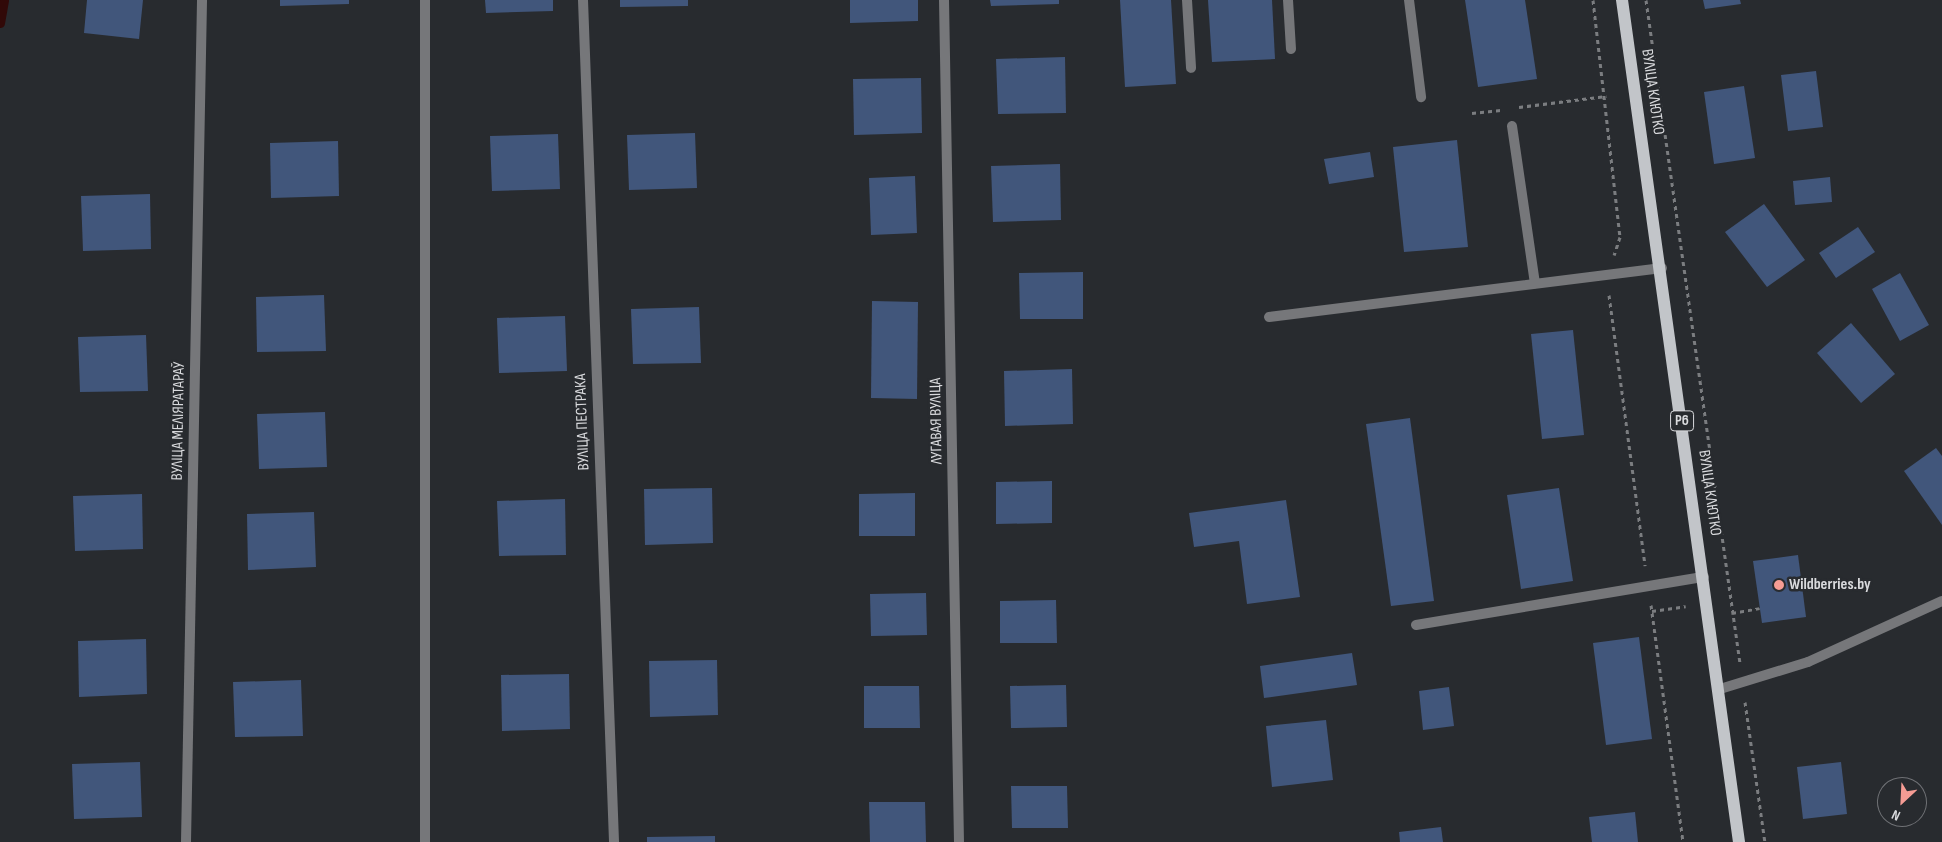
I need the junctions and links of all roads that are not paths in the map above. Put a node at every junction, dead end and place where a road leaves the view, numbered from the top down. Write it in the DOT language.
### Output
graph roads {
  1 [pos="202,0"];
  2 [pos="425,0"];
  3 [pos="583,0"];
  4 [pos="944,0"];
  5 [pos="1187,0"];
  6 [pos="1288,0"];
  7 [pos="1409,0"];
  8 [pos="1622,0"];
  9 [pos="1291,49"];
  10 [pos="1191,68"];
  11 [pos="1421,97"];
  12 [pos="1512,126"];
  13 [pos="1662,268"];
  14 [pos="1536,283"];
  15 [pos="1269,317"];
  16 [pos="1704,577"];
  17 [pos="1942,601"];
  18 [pos="1416,625"];
  19 [pos="1720,689"];
  20 [pos="186,842"];
  21 [pos="425,842"];
  22 [pos="614,842"];
  23 [pos="959,842"];
  24 [pos="1739,842"];
  1 -- 20 [label="street, ВУЛІЦА МЕЛІЯРАТАРАЎ"];
  2 -- 21 [label="street"];
  3 -- 22 [label="street, ВУЛІЦА ПЕСТРАКА"];
  4 -- 23 [label="street, ЛУГАВАЯ ВУЛІЦА"];
  5 -- 10 [label="street"];
  6 -- 9 [label="street"];
  7 -- 11 [label="street"];
  8 -- 13 [label="main road, ВУЛІЦА КЛЮТКО / Р6"];
  12 -- 14 [label="street"];
  13 -- 14 [label="street"];
  13 -- 16 [label="main road, ВУЛІЦА КЛЮТКО / Р6"];
  14 -- 15 [label="street"];
  16 -- 18 [label="street"];
  16 -- 19 [label="main road, ВУЛІЦА КЛЮТКО / Р6"];
  17 -- 19 [label="street"];
  19 -- 24 [label="main road, ВУЛІЦА КЛЮТКО / Р6"];
}
